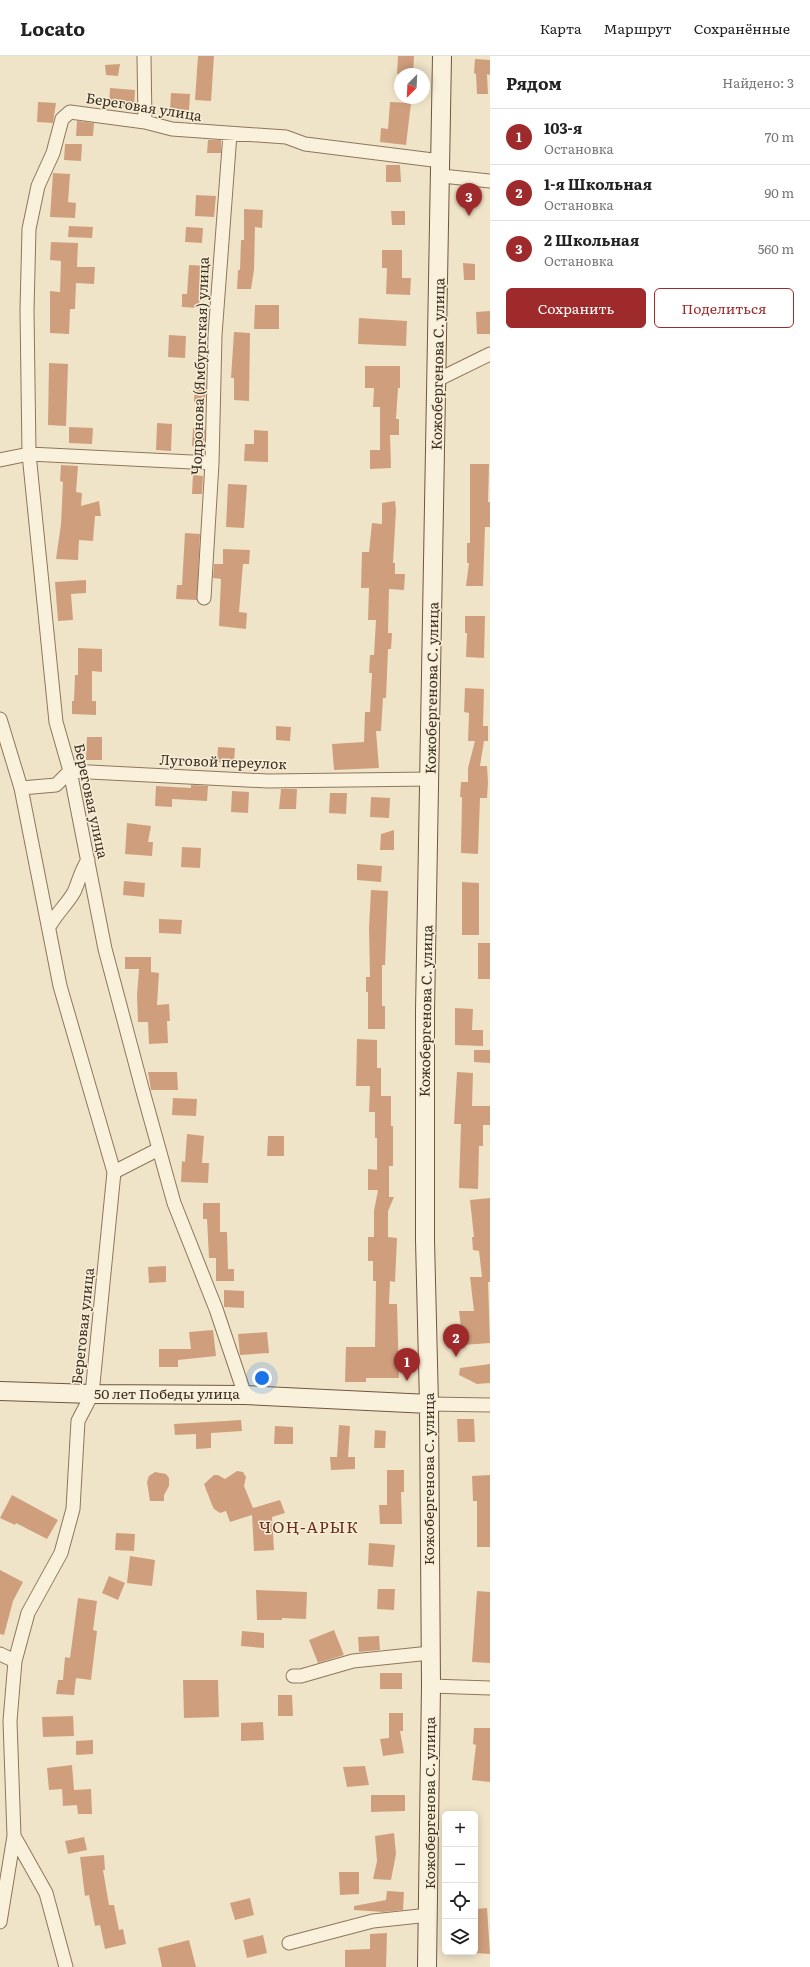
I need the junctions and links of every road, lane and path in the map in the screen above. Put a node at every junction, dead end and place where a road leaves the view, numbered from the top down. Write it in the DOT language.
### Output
graph roads {
  1 [pos="144,56"];
  2 [pos="442,56"];
  3 [pos="145,122"];
  4 [pos="230,134"];
  5 [pos="441,168"];
  6 [pos="490,181"];
  7 [pos="490,354"];
  8 [pos="437,380"];
  9 [pos="29,454"];
  10 [pos="0,460"];
  11 [pos="212,463"];
  12 [pos="204,598"];
  13 [pos="0,719"];
  14 [pos="70,771"];
  15 [pos="430,779"];
  16 [pos="21,788"];
  17 [pos="88,860"];
  18 [pos="49,927"];
  19 [pos="159,1149"];
  20 [pos="114,1172"];
  21 [pos="0,1392"];
  22 [pos="92,1394"];
  23 [pos="244,1395"];
  24 [pos="429,1404"];
  25 [pos="490,1405"];
  26 [pos="430,1653"];
  27 [pos="0,1654"];
  28 [pos="15,1660"];
  29 [pos="293,1676"];
  30 [pos="430,1686"];
  31 [pos="490,1688"];
  32 [pos="14,1836"];
  33 [pos="429,1915"];
  34 [pos="0,1922"];
  35 [pos="288,1943"];
  36 [pos="66,1967"];
  37 [pos="427,1967"];
  1 -- 3 [label="street"];
  2 -- 5 [label="main road, Кожобергенова С. улица"];
  3 -- 4 [label="street, Береговая улица"];
  3 -- 9 [label="street, Береговая улица"];
  4 -- 5 [label="street, Береговая улица"];
  4 -- 11 [label="street, Чодронова (Ямбургская) улица"];
  5 -- 6 [label="street, Береговая улица"];
  5 -- 8 [label="main road, Кожобергенова С. улица"];
  7 -- 8 [label="street"];
  8 -- 15 [label="main road, Кожобергенова С. улица"];
  9 -- 10 [label="street"];
  9 -- 11 [label="street"];
  9 -- 14 [label="street, Береговая улица"];
  11 -- 12 [label="street, Чодронова (Ямбургская) улица"];
  13 -- 16 [label="street, Береговая улица"];
  14 -- 15 [label="street, Луговой переулок"];
  14 -- 16 [label="street"];
  14 -- 17 [label="street, Береговая улица"];
  15 -- 24 [label="main road, Кожобергенова С. улица"];
  16 -- 18 [label="street, Береговая улица"];
  17 -- 18 [label="street"];
  17 -- 19 [label="street, Береговая улица"];
  18 -- 20 [label="street, Береговая улица"];
  19 -- 20 [label="street"];
  19 -- 23 [label="street, Береговая улица"];
  20 -- 22 [label="street, Береговая улица"];
  21 -- 22 [label="main road, 50 лет Победы улица"];
  22 -- 23 [label="main road, 50 лет Победы улица"];
  22 -- 28 [label="street, Береговая улица"];
  23 -- 24 [label="main road, 50 лет Победы улица"];
  24 -- 25 [label="street"];
  24 -- 26 [label="main road, Кожобергенова С. улица"];
  26 -- 29 [label="street"];
  26 -- 30 [label="main road, Кожобергенова С. улица"];
  27 -- 28 [label="street"];
  28 -- 32 [label="street, Береговая улица"];
  30 -- 31 [label="street"];
  30 -- 33 [label="main road, Кожобергенова С. улица"];
  32 -- 34 [label="street, Береговая улица"];
  32 -- 36 [label="street"];
  33 -- 35 [label="street"];
  33 -- 37 [label="main road, Кожобергенова С. улица"];
}
